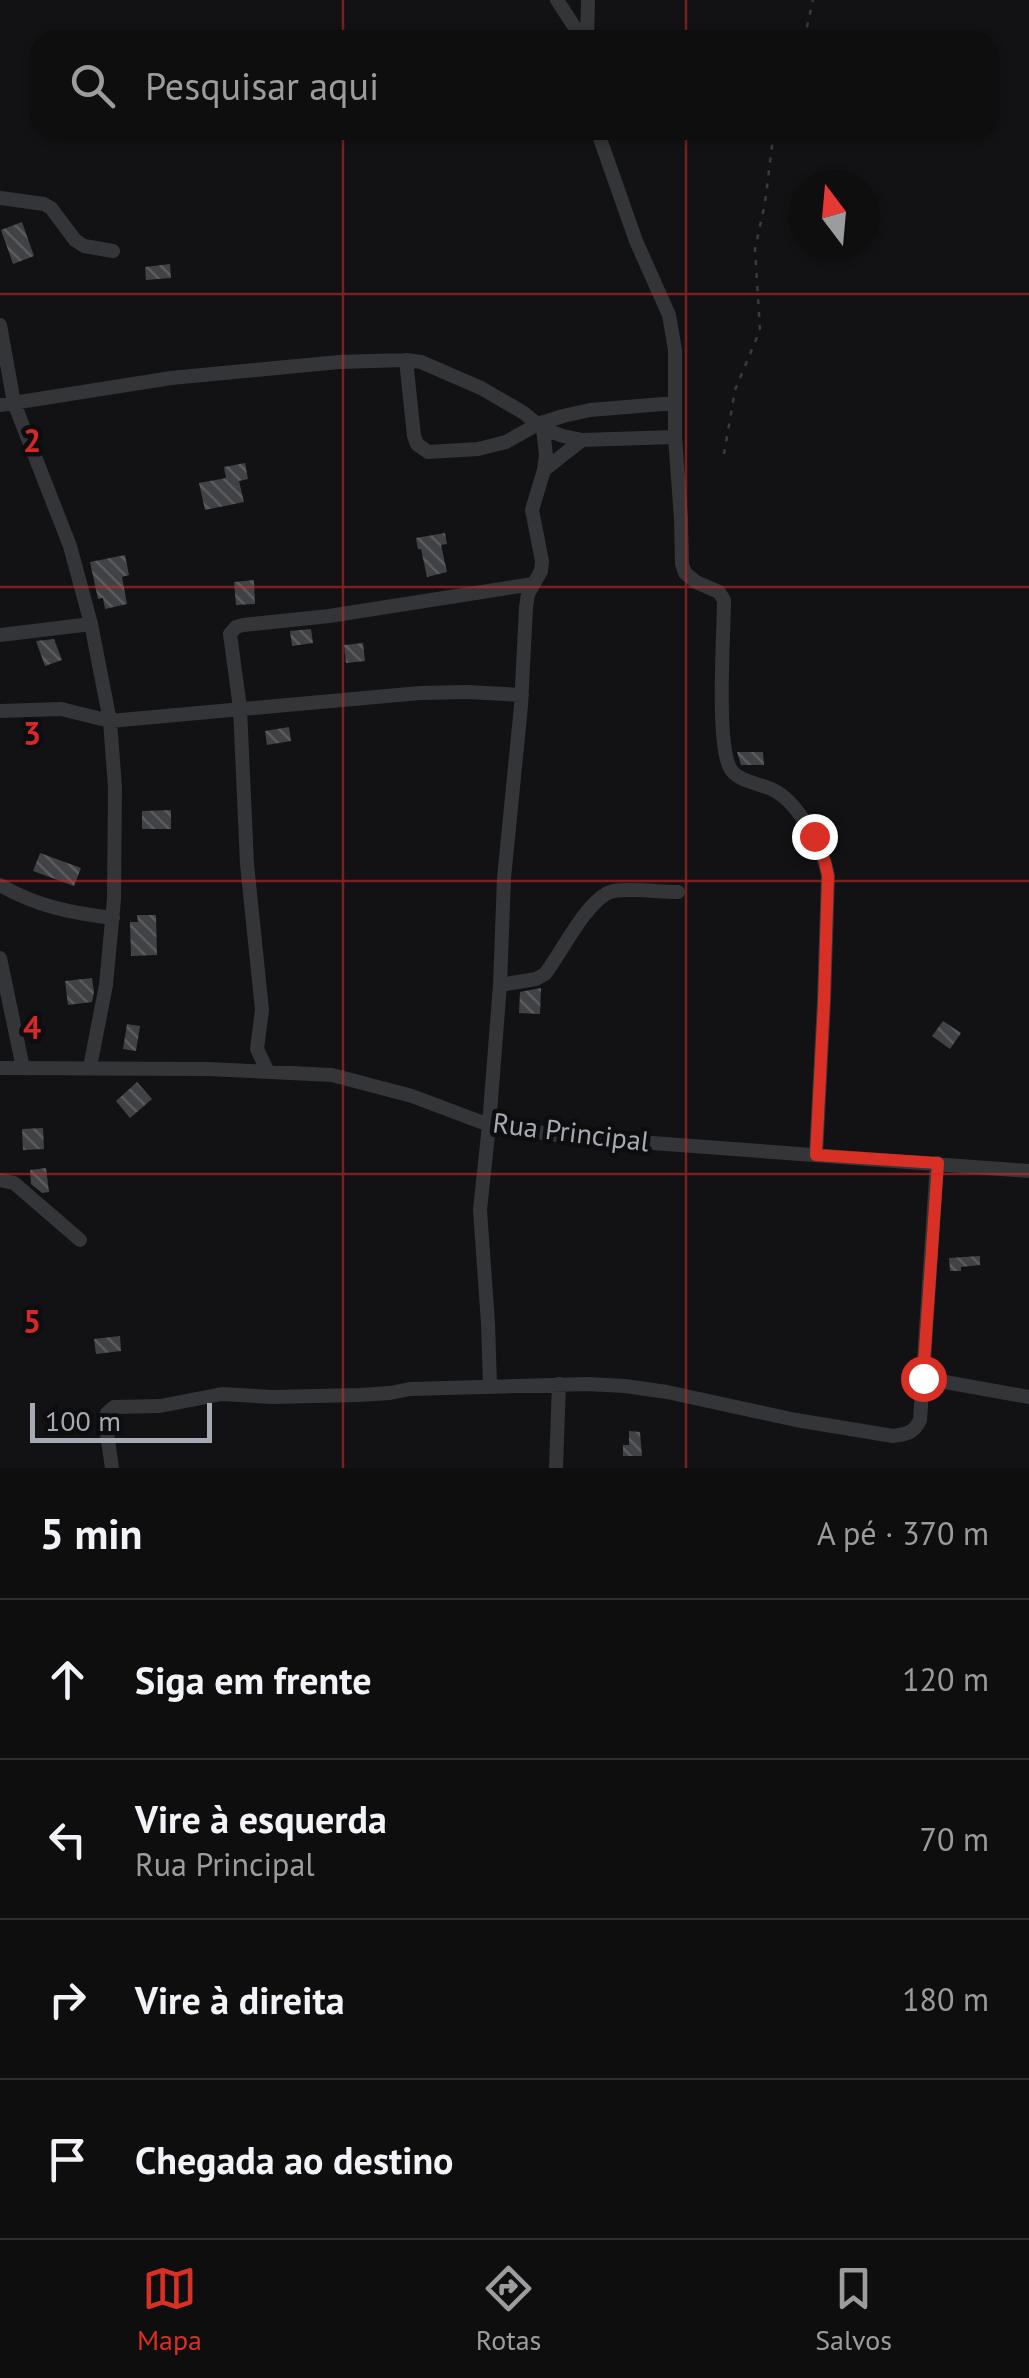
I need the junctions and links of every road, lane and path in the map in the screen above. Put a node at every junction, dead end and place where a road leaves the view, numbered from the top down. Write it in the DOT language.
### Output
graph roads {
  1 [pos="557,0"];
  2 [pos="588,0"];
  3 [pos="813,0"];
  4 [pos="577,30"];
  5 [pos="585,30"];
  6 [pos="806,30"];
  7 [pos="601,140"];
  8 [pos="773,140"];
  9 [pos="0,198"];
  10 [pos="113,251"];
  11 [pos="0,325"];
  12 [pos="406,360"];
  13 [pos="674,402"];
  14 [pos="7,404"];
  15 [pos="540,427"];
  16 [pos="674,437"];
  17 [pos="582,440"];
  18 [pos="724,454"];
  19 [pos="544,470"];
  20 [pos="532,584"];
  21 [pos="91,624"];
  22 [pos="0,635"];
  23 [pos="522,694"];
  24 [pos="240,708"];
  25 [pos="0,712"];
  26 [pos="110,721"];
  27 [pos="0,885"];
  28 [pos="678,892"];
  29 [pos="113,918"];
  30 [pos="0,958"];
  31 [pos="500,985"];
  32 [pos="0,1068"];
  33 [pos="23,1068"];
  34 [pos="90,1068"];
  35 [pos="268,1072"];
  36 [pos="490,1125"];
  37 [pos="816,1155"];
  38 [pos="938,1163"];
  39 [pos="1029,1171"];
  40 [pos="0,1180"];
  41 [pos="80,1240"];
  42 [pos="923,1378"];
  43 [pos="559,1384"];
  44 [pos="490,1385"];
  45 [pos="1029,1397"];
  46 [pos="112,1468"];
  47 [pos="556,1468"];
  1 -- 4 [label="street"];
  2 -- 5 [label="street"];
  3 -- 6 [label="path"];
  7 -- 13 [label="street"];
  8 -- 18 [label="path"];
  9 -- 10 [label="street"];
  11 -- 14 [label="street"];
  12 -- 14 [label="street"];
  12 -- 15 [label="street"];
  12 -- 15 [label="street"];
  13 -- 15 [label="street"];
  13 -- 16 [label="street"];
  14 -- 21 [label="street"];
  15 -- 17 [label="street"];
  15 -- 19 [label="street"];
  16 -- 17 [label="street"];
  16 -- 37 [label="street"];
  17 -- 19 [label="street"];
  19 -- 20 [label="street"];
  20 -- 23 [label="street"];
  20 -- 24 [label="street"];
  21 -- 22 [label="street"];
  21 -- 26 [label="street"];
  23 -- 24 [label="street"];
  23 -- 31 [label="street"];
  24 -- 26 [label="street"];
  24 -- 35 [label="street"];
  25 -- 26 [label="street"];
  26 -- 29 [label="street"];
  27 -- 29 [label="street"];
  28 -- 31 [label="street"];
  29 -- 34 [label="street"];
  30 -- 33 [label="street"];
  31 -- 36 [label="street"];
  32 -- 33 [label="street, Rua Principal"];
  33 -- 34 [label="street, Rua Principal"];
  34 -- 35 [label="street, Rua Principal"];
  35 -- 36 [label="street, Rua Principal"];
  36 -- 37 [label="street, Rua Principal"];
  36 -- 44 [label="street"];
  37 -- 38 [label="street, Rua Principal"];
  38 -- 39 [label="street, Rua Principal"];
  38 -- 42 [label="street"];
  40 -- 41 [label="street"];
  42 -- 43 [label="street"];
  42 -- 45 [label="street"];
  43 -- 44 [label="street"];
  43 -- 47 [label="street"];
  44 -- 46 [label="street"];
}
